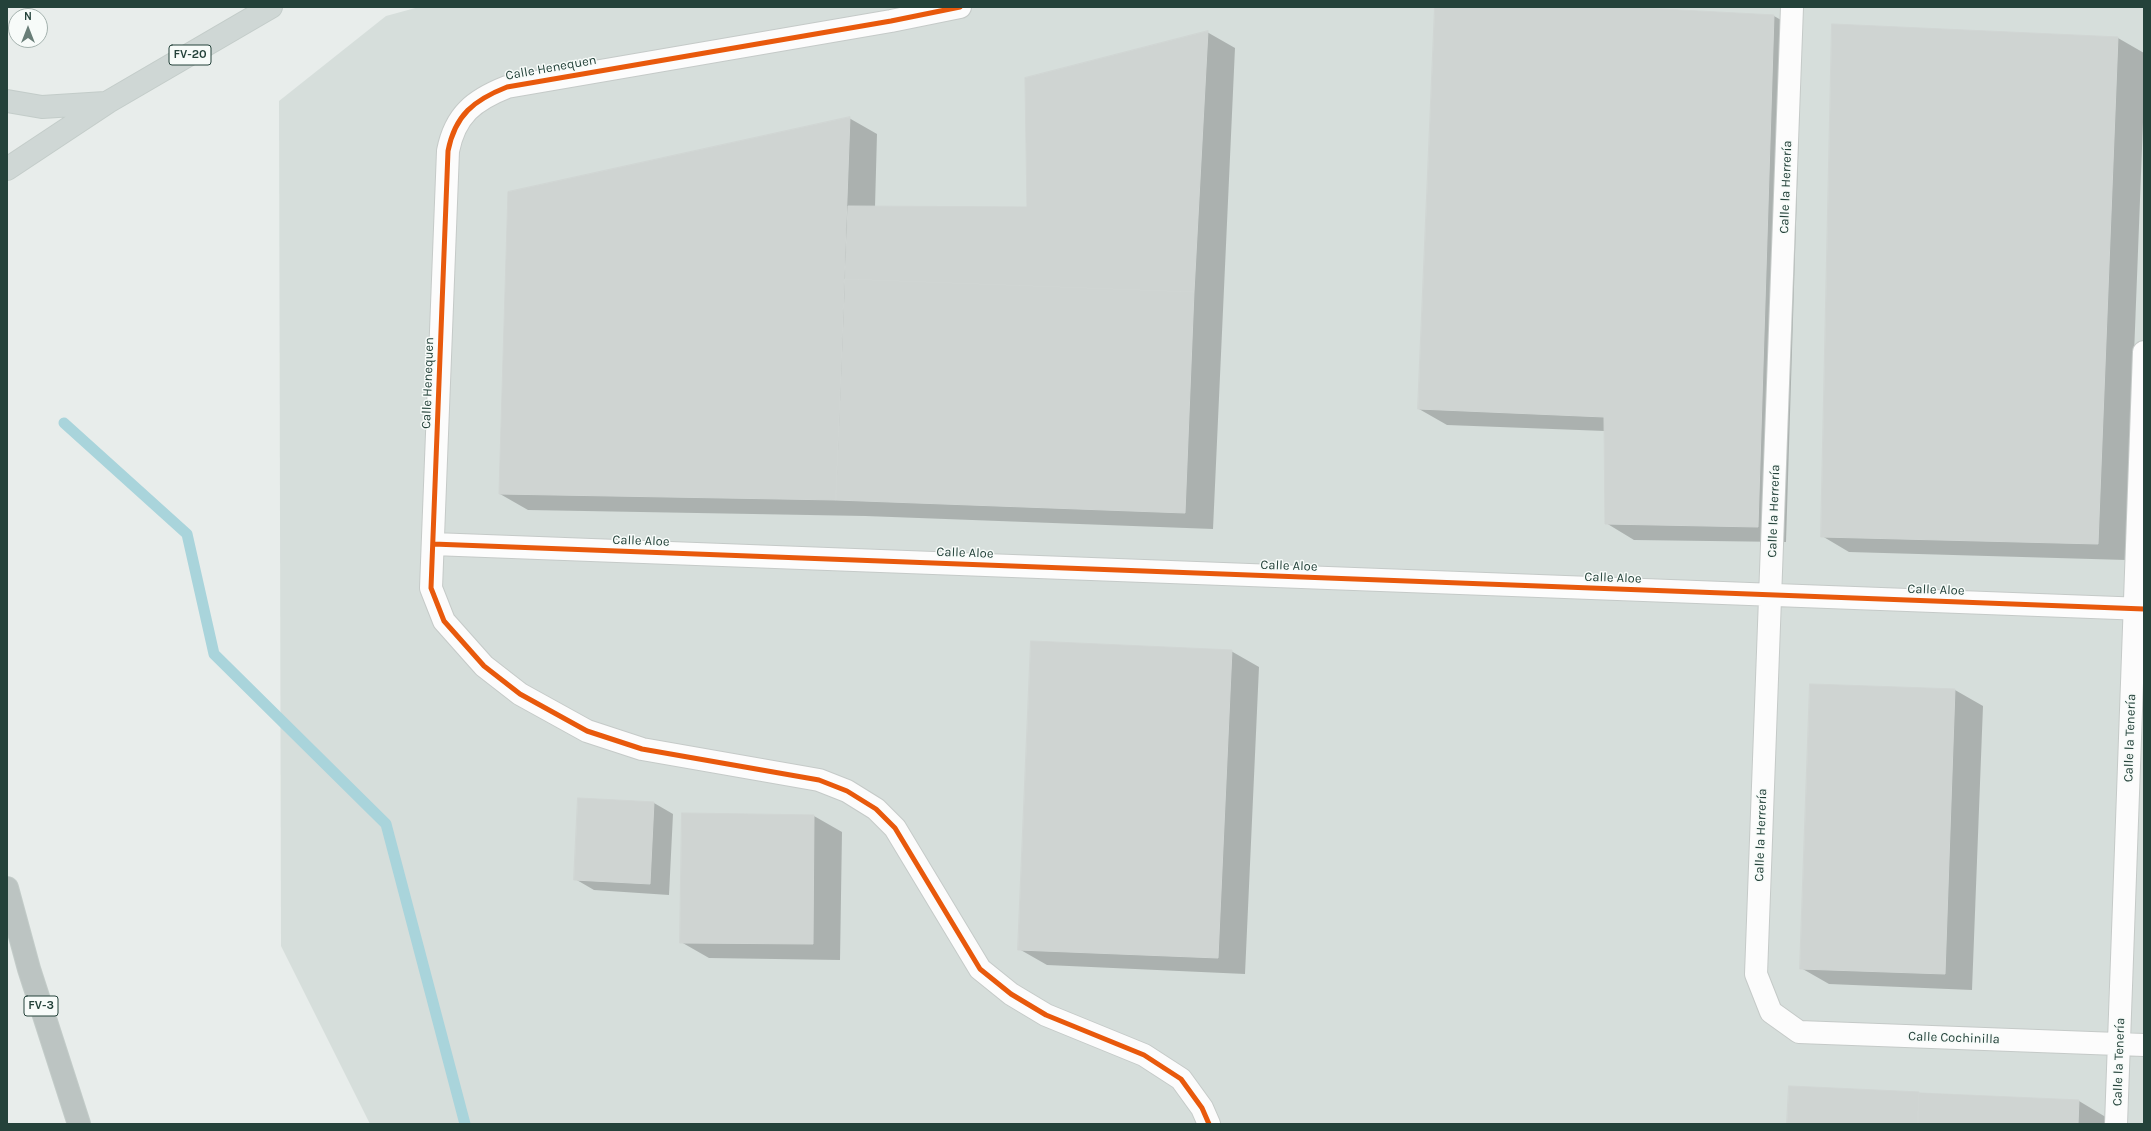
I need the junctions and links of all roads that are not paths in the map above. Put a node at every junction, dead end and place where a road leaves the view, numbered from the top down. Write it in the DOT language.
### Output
graph roads {
  1 [pos="271,7"];
  2 [pos="960,7"];
  3 [pos="1792,7"];
  4 [pos="7,101"];
  5 [pos="108,102"];
  6 [pos="7,169"];
  7 [pos="2144,352"];
  8 [pos="433,544"];
  9 [pos="1771,595"];
  10 [pos="2139,609"];
  11 [pos="7,888"];
  12 [pos="1771,1012"];
  13 [pos="2119,1044"];
  14 [pos="2144,1046"];
  15 [pos="79,1124"];
  16 [pos="1209,1124"];
  17 [pos="2116,1124"];
  1 -- 5 [label="main road, FV-20"];
  2 -- 8 [label="street, Calle Henequen"];
  3 -- 9 [label="street, Calle la Herrería"];
  4 -- 5 [label="main road, FV-20"];
  5 -- 6 [label="main road, FV-20"];
  7 -- 10 [label="street, Calle la Tenería"];
  8 -- 9 [label="street, Calle Aloe"];
  8 -- 16 [label="street, Calle Henequen"];
  9 -- 10 [label="street, Calle Aloe"];
  9 -- 12 [label="street, Calle la Herrería"];
  10 -- 13 [label="street, Calle la Tenería"];
  11 -- 15 [label="highway, FV-3"];
  12 -- 13 [label="street, Calle Cochinilla"];
  13 -- 14 [label="street, Calle Cochinilla"];
  13 -- 17 [label="street, Calle la Tenería"];
}
